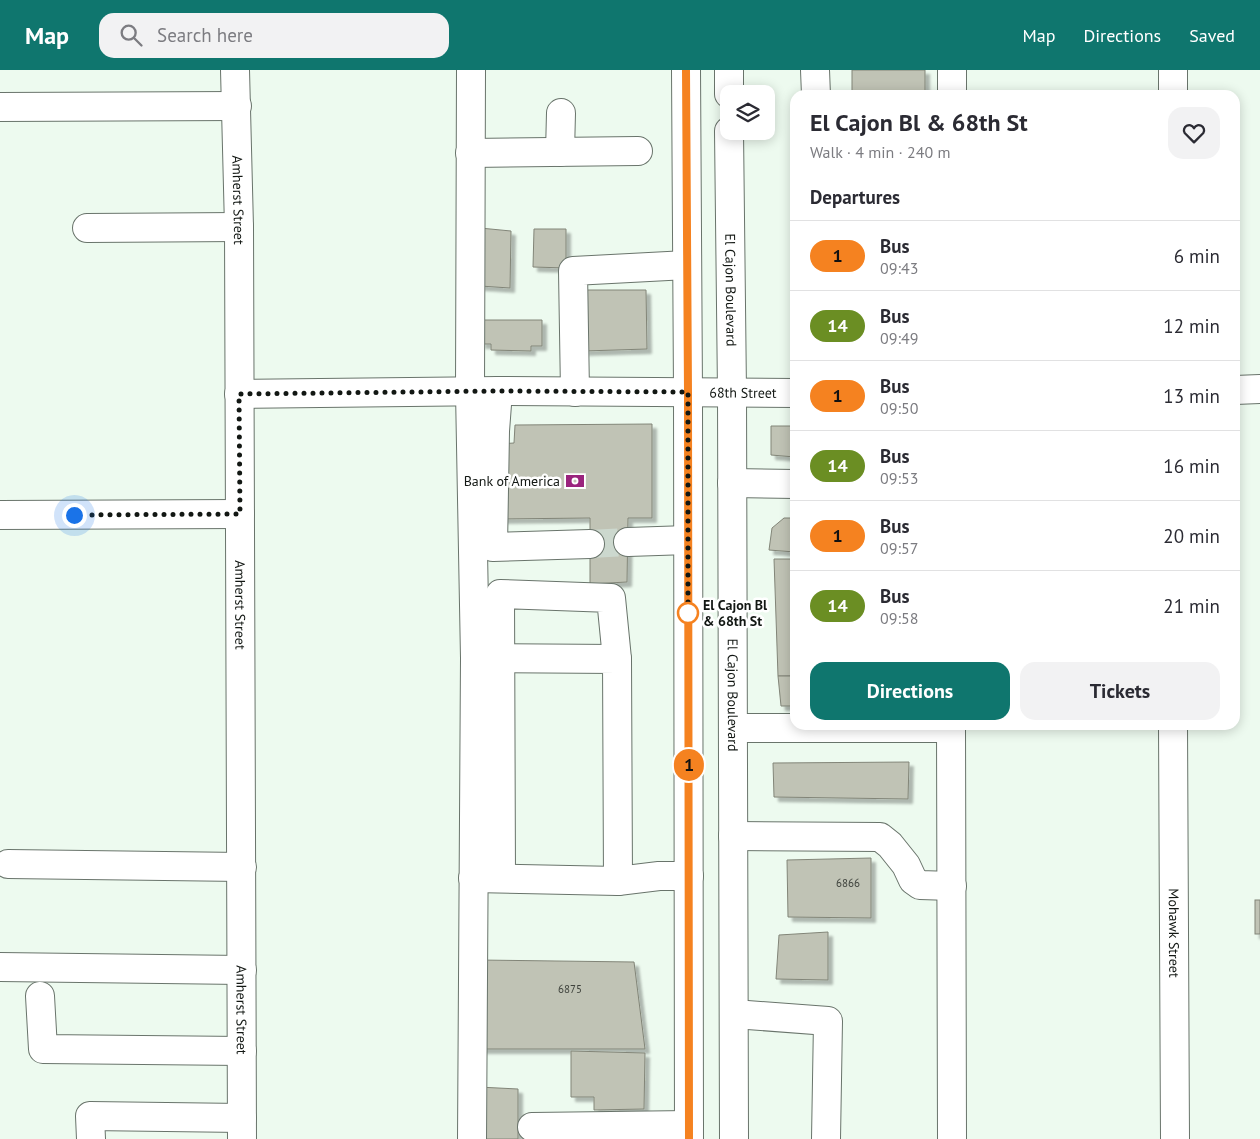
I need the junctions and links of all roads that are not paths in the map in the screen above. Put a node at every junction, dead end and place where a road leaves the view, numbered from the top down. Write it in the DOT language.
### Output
graph roads {
  1 [pos="235,70"];
  2 [pos="471,70"];
  3 [pos="686,70"];
  4 [pos="729,70"];
  5 [pos="815,70"];
  6 [pos="952,70"];
  7 [pos="1173,70"];
  8 [pos="729,85"];
  9 [pos="816,90"];
  10 [pos="952,90"];
  11 [pos="1173,90"];
  12 [pos="236,106"];
  13 [pos="0,107"];
  14 [pos="560,113"];
  15 [pos="729,140"];
  16 [pos="638,151"];
  17 [pos="560,152"];
  18 [pos="470,153"];
  19 [pos="239,227"];
  20 [pos="87,228"];
  21 [pos="688,266"];
  22 [pos="1260,389"];
  23 [pos="1240,390"];
  24 [pos="498,391"];
  25 [pos="470,392"];
  26 [pos="576,392"];
  27 [pos="688,392"];
  28 [pos="732,392"];
  29 [pos="790,393"];
  30 [pos="239,394"];
  31 [pos="732,483"];
  32 [pos="790,484"];
  33 [pos="240,514"];
  34 [pos="0,515"];
  35 [pos="688,540"];
  36 [pos="628,542"];
  37 [pos="590,544"];
  38 [pos="487,658"];
  39 [pos="617,659"];
  40 [pos="790,727"];
  41 [pos="733,728"];
  42 [pos="951,730"];
  43 [pos="1173,730"];
  44 [pos="733,836"];
  45 [pos="8,864"];
  46 [pos="242,867"];
  47 [pos="689,876"];
  48 [pos="473,878"];
  49 [pos="501,878"];
  50 [pos="618,881"];
  51 [pos="952,886"];
  52 [pos="0,967"];
  53 [pos="242,970"];
  54 [pos="40,996"];
  55 [pos="734,1014"];
  56 [pos="242,1051"];
  57 [pos="532,1127"];
  58 [pos="242,1128"];
  59 [pos="689,1132"];
  60 [pos="607,1133"];
  61 [pos="91,1139"];
  62 [pos="472,1139"];
  63 [pos="734,1139"];
  64 [pos="826,1139"];
  65 [pos="952,1139"];
  66 [pos="1175,1139"];
  1 -- 12 [label="street, Amherst Street"];
  2 -- 18 [label="street"];
  3 -- 21 [label="street"];
  4 -- 8 [label="street"];
  5 -- 9 [label="street"];
  6 -- 10 [label="street"];
  7 -- 11 [label="street"];
  12 -- 13 [label="street"];
  12 -- 19 [label="street, Amherst Street"];
  14 -- 17 [label="street"];
  15 -- 28 [label="street, El Cajon Boulevard"];
  16 -- 17 [label="street"];
  17 -- 18 [label="street"];
  18 -- 25 [label="street"];
  19 -- 20 [label="street"];
  19 -- 30 [label="street, Amherst Street"];
  21 -- 26 [label="street"];
  21 -- 27 [label="street"];
  22 -- 23 [label="street"];
  24 -- 25 [label="street, 68th Street"];
  24 -- 26 [label="street, 68th Street"];
  24 -- 37 [label="street"];
  25 -- 30 [label="street, 68th Street"];
  25 -- 38 [label="street"];
  26 -- 27 [label="street, 68th Street"];
  27 -- 28 [label="street, 68th Street"];
  27 -- 35 [label="street"];
  28 -- 29 [label="street, 68th Street"];
  28 -- 31 [label="street, El Cajon Boulevard"];
  30 -- 33 [label="street, Amherst Street"];
  31 -- 32 [label="street"];
  31 -- 41 [label="street, El Cajon Boulevard"];
  33 -- 34 [label="street"];
  33 -- 46 [label="street, Amherst Street"];
  35 -- 36 [label="street"];
  35 -- 47 [label="street"];
  38 -- 39 [label="street"];
  38 -- 39 [label="street"];
  38 -- 48 [label="street"];
  38 -- 49 [label="street"];
  39 -- 50 [label="street"];
  40 -- 41 [label="street"];
  41 -- 44 [label="street, El Cajon Boulevard"];
  42 -- 51 [label="street"];
  43 -- 66 [label="street, Mohawk Street"];
  44 -- 51 [label="street"];
  44 -- 55 [label="street, El Cajon Boulevard"];
  45 -- 46 [label="street"];
  46 -- 53 [label="street, Amherst Street"];
  47 -- 50 [label="street"];
  47 -- 59 [label="street"];
  48 -- 49 [label="street"];
  48 -- 62 [label="street"];
  49 -- 50 [label="street"];
  51 -- 65 [label="street"];
  52 -- 53 [label="street"];
  53 -- 56 [label="street, Amherst Street"];
  54 -- 56 [label="street"];
  55 -- 63 [label="street, El Cajon Boulevard"];
  55 -- 64 [label="street"];
  56 -- 58 [label="street, Amherst Street"];
  57 -- 60 [label="street"];
  58 -- 61 [label="street"];
  59 -- 60 [label="street"];
}
